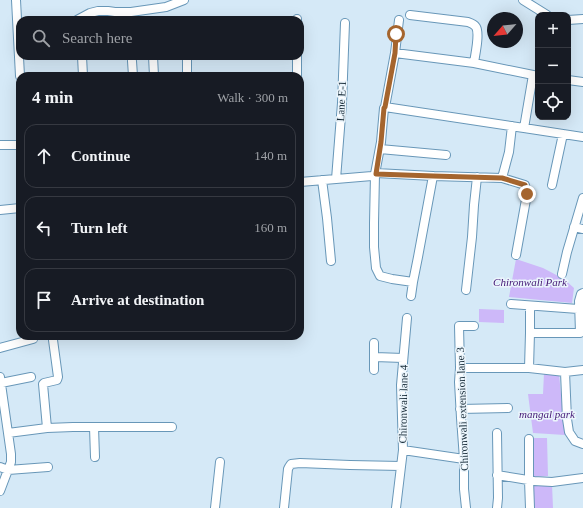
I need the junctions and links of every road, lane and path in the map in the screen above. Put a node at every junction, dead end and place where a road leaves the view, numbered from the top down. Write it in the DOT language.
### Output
graph roads {
  1 [pos="16,0"];
  2 [pos="184,0"];
  3 [pos="523,0"];
  4 [pos="542,12"];
  5 [pos="410,15"];
  6 [pos="18,16"];
  7 [pos="84,16"];
  8 [pos="583,19"];
  9 [pos="399,20"];
  10 [pos="571,20"];
  11 [pos="345,23"];
  12 [pos="395,53"];
  13 [pos="20,60"];
  14 [pos="82,60"];
  15 [pos="153,60"];
  16 [pos="187,60"];
  17 [pos="297,60"];
  18 [pos="132,61"];
  19 [pos="474,64"];
  20 [pos="20,72"];
  21 [pos="83,72"];
  22 [pos="133,72"];
  23 [pos="154,72"];
  24 [pos="187,72"];
  25 [pos="297,72"];
  26 [pos="535,75"];
  27 [pos="571,80"];
  28 [pos="583,82"];
  29 [pos="385,107"];
  30 [pos="512,126"];
  31 [pos="524,128"];
  32 [pos="563,134"];
  33 [pos="583,137"];
  34 [pos="0,145"];
  35 [pos="16,145"];
  36 [pos="380,149"];
  37 [pos="446,155"];
  38 [pos="375,174"];
  39 [pos="433,176"];
  40 [pos="477,177"];
  41 [pos="502,178"];
  42 [pos="336,179"];
  43 [pos="322,180"];
  44 [pos="304,182"];
  45 [pos="552,185"];
  46 [pos="583,198"];
  47 [pos="16,208"];
  48 [pos="0,210"];
  49 [pos="574,227"];
  50 [pos="583,229"];
  51 [pos="516,256"];
  52 [pos="331,261"];
  53 [pos="562,274"];
  54 [pos="412,282"];
  55 [pos="466,290"];
  56 [pos="583,293"];
  57 [pos="411,296"];
  58 [pos="511,304"];
  59 [pos="530,306"];
  60 [pos="578,309"];
  61 [pos="407,318"];
  62 [pos="474,326"];
  63 [pos="530,333"];
  64 [pos="581,336"];
  65 [pos="29,340"];
  66 [pos="52,340"];
  67 [pos="374,342"];
  68 [pos="0,348"];
  69 [pos="375,357"];
  70 [pos="404,358"];
  71 [pos="460,368"];
  72 [pos="529,368"];
  73 [pos="374,370"];
  74 [pos="583,370"];
  75 [pos="564,372"];
  76 [pos="31,377"];
  77 [pos="1,380"];
  78 [pos="508,408"];
  79 [pos="460,409"];
  80 [pos="94,427"];
  81 [pos="172,427"];
  82 [pos="47,428"];
  83 [pos="497,432"];
  84 [pos="8,433"];
  85 [pos="529,439"];
  86 [pos="583,444"];
  87 [pos="403,450"];
  88 [pos="95,457"];
  89 [pos="464,459"];
  90 [pos="220,462"];
  91 [pos="401,466"];
  92 [pos="48,467"];
  93 [pos="4,468"];
  94 [pos="498,475"];
  95 [pos="583,478"];
  96 [pos="529,480"];
  97 [pos="0,492"];
  98 [pos="215,508"];
  99 [pos="284,508"];
  100 [pos="396,508"];
  101 [pos="466,508"];
  102 [pos="497,508"];
  103 [pos="530,508"];
  1 -- 6 [label="street"];
  2 -- 7 [label="street"];
  3 -- 4 [label="street"];
  5 -- 19 [label="street"];
  8 -- 10 [label="street"];
  9 -- 12 [label="street"];
  11 -- 42 [label="street, Lane E-1"];
  12 -- 19 [label="street"];
  12 -- 29 [label="street"];
  13 -- 20 [label="street"];
  14 -- 21 [label="street"];
  15 -- 23 [label="street"];
  16 -- 24 [label="street"];
  17 -- 25 [label="street"];
  18 -- 22 [label="street"];
  19 -- 26 [label="street"];
  26 -- 31 [label="street"];
  27 -- 28 [label="street"];
  29 -- 30 [label="street"];
  29 -- 36 [label="street"];
  30 -- 31 [label="street"];
  30 -- 41 [label="street"];
  31 -- 32 [label="street"];
  32 -- 33 [label="street"];
  32 -- 45 [label="street"];
  34 -- 35 [label="street"];
  36 -- 37 [label="street"];
  36 -- 38 [label="street"];
  38 -- 39 [label="street"];
  38 -- 42 [label="street"];
  38 -- 54 [label="street"];
  39 -- 40 [label="street"];
  39 -- 54 [label="street"];
  40 -- 41 [label="street"];
  40 -- 55 [label="street"];
  41 -- 51 [label="street"];
  42 -- 43 [label="street"];
  43 -- 44 [label="street"];
  43 -- 52 [label="street"];
  46 -- 49 [label="street"];
  47 -- 48 [label="street"];
  49 -- 50 [label="street"];
  49 -- 53 [label="street"];
  54 -- 57 [label="street"];
  56 -- 60 [label="street"];
  58 -- 59 [label="street"];
  59 -- 60 [label="street"];
  59 -- 63 [label="street"];
  60 -- 64 [label="street"];
  61 -- 70 [label="street, Chironwali lane 4"];
  62 -- 71 [label="street, Chironwali extension lane 3"];
  63 -- 64 [label="street"];
  63 -- 72 [label="street"];
  65 -- 68 [label="street"];
  66 -- 82 [label="street"];
  67 -- 69 [label="street"];
  69 -- 70 [label="street"];
  69 -- 73 [label="street"];
  70 -- 87 [label="street, Chironwali lane 4"];
  71 -- 72 [label="street"];
  71 -- 79 [label="street, Chironwali extension lane 3"];
  72 -- 75 [label="street"];
  74 -- 75 [label="street"];
  75 -- 86 [label="street"];
  76 -- 77 [label="street"];
  77 -- 84 [label="street"];
  78 -- 79 [label="street"];
  79 -- 89 [label="street, Chironwali extension lane 3"];
  80 -- 81 [label="street"];
  80 -- 82 [label="street"];
  80 -- 88 [label="street"];
  82 -- 84 [label="street"];
  83 -- 94 [label="street"];
  84 -- 93 [label="street"];
  85 -- 96 [label="street"];
  87 -- 89 [label="street"];
  87 -- 91 [label="street, Chironwali lane 4"];
  89 -- 101 [label="street, Chironwali extension lane 3"];
  90 -- 98 [label="street"];
  91 -- 99 [label="street"];
  91 -- 100 [label="street, Chironwali lane 4"];
  92 -- 93 [label="street"];
  93 -- 97 [label="street"];
  94 -- 96 [label="street"];
  94 -- 102 [label="street"];
  95 -- 96 [label="street"];
  96 -- 103 [label="street"];
}
